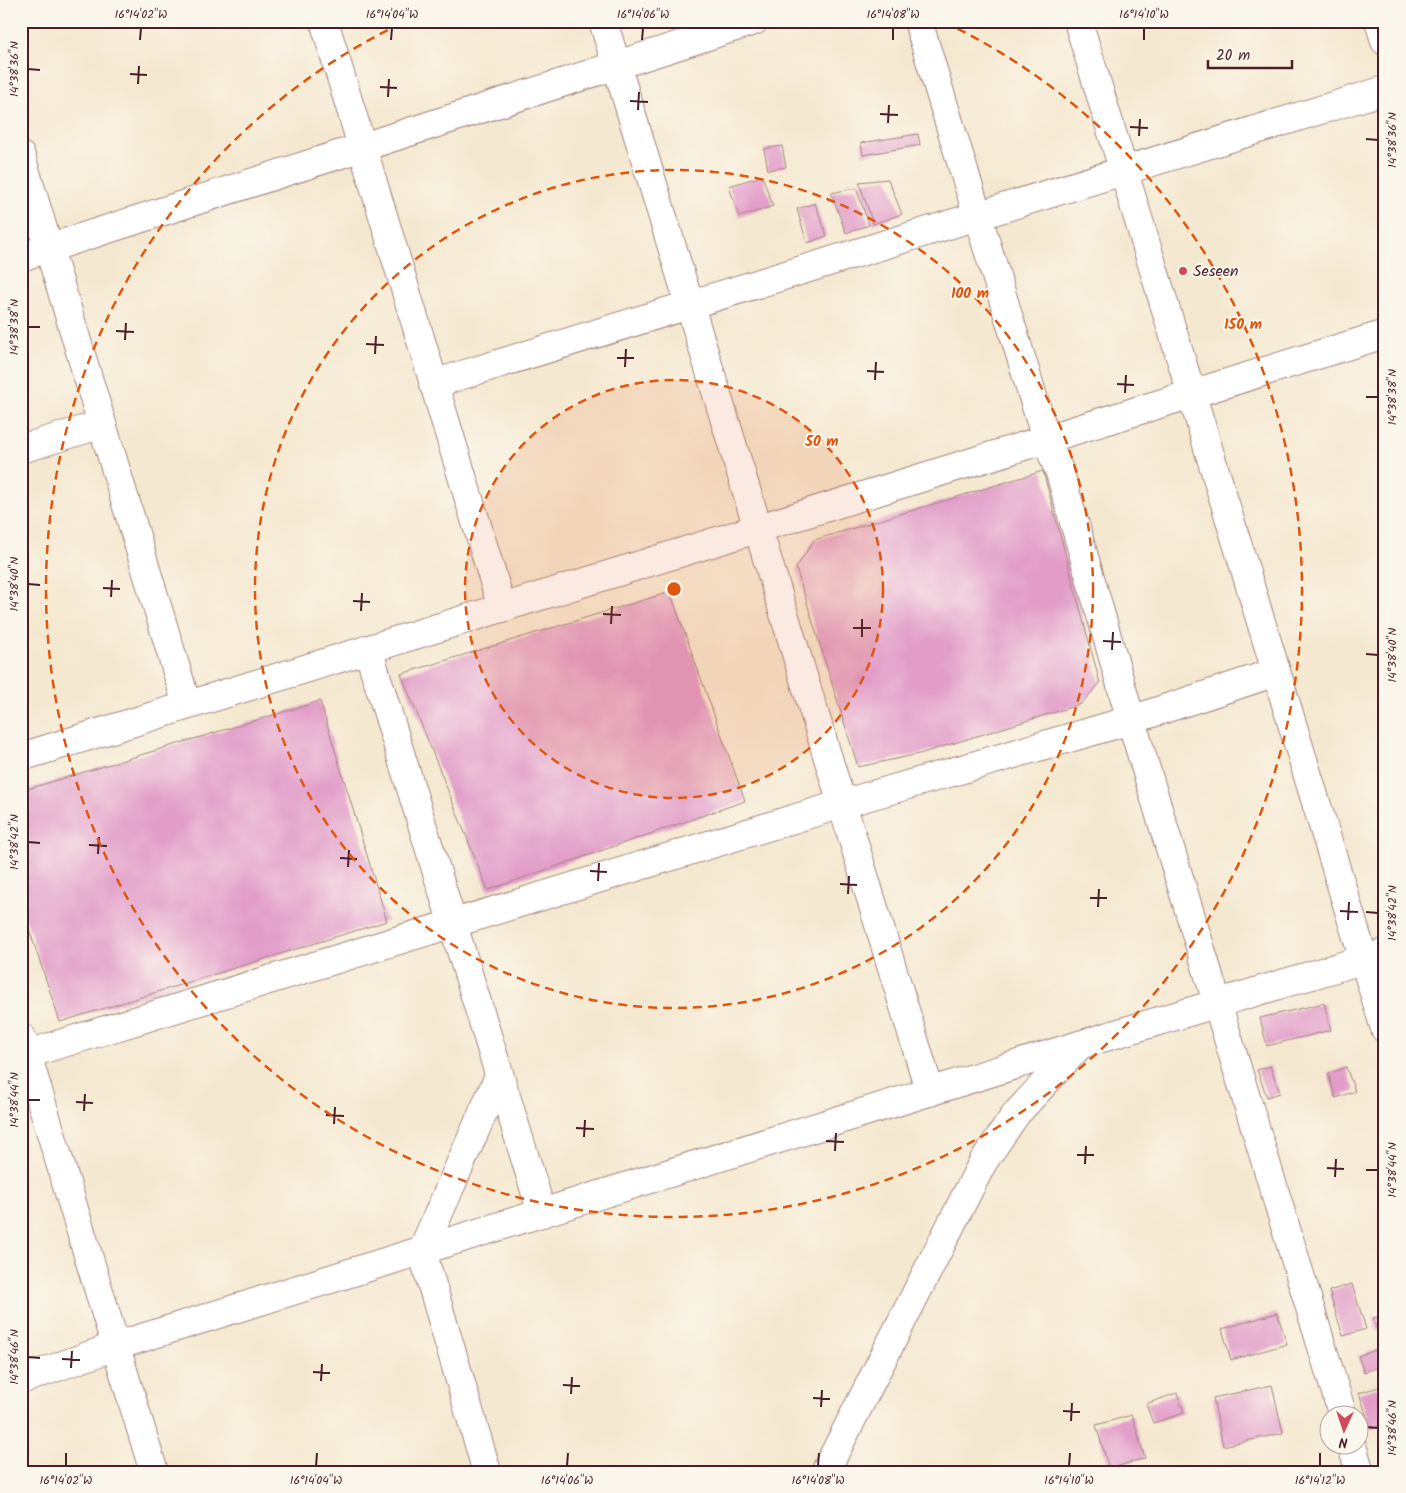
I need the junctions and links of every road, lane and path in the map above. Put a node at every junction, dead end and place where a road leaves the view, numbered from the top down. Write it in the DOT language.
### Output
graph roads {
  1 [pos="324,21"];
  2 [pos="603,21"];
  3 [pos="754,21"];
  4 [pos="918,21"];
  5 [pos="1078,21"];
  6 [pos="1379,21"];
  7 [pos="1385,41"];
  8 [pos="616,65"];
  9 [pos="1385,90"];
  10 [pos="362,148"];
  11 [pos="21,156"];
  12 [pos="1123,171"];
  13 [pos="977,216"];
  14 [pos="49,248"];
  15 [pos="21,257"];
  16 [pos="690,305"];
  17 [pos="1385,334"];
  18 [pos="434,384"];
  19 [pos="1191,394"];
  20 [pos="102,424"];
  21 [pos="1046,439"];
  22 [pos="21,449"];
  23 [pos="758,528"];
  24 [pos="502,608"];
  25 [pos="368,649"];
  26 [pos="1276,672"];
  27 [pos="187,705"];
  28 [pos="1131,720"];
  29 [pos="21,757"];
  30 [pos="842,804"];
  31 [pos="451,922"];
  32 [pos="1374,956"];
  33 [pos="1217,1004"];
  34 [pos="1385,1029"];
  35 [pos="1079,1045"];
  36 [pos="23,1049"];
  37 [pos="499,1076"];
  38 [pos="930,1092"];
  39 [pos="542,1213"];
  40 [pos="422,1251"];
  41 [pos="116,1346"];
  42 [pos="21,1380"];
  43 [pos="1340,1406"];
  44 [pos="1355,1456"];
  45 [pos="154,1472"];
  46 [pos="487,1472"];
  47 [pos="825,1472"];
  48 [pos="1360,1472"];
  1 -- 10 [label="street"];
  2 -- 8 [label="street"];
  3 -- 8 [label="street"];
  4 -- 13 [label="street"];
  5 -- 12 [label="street"];
  6 -- 7 [label="street"];
  8 -- 10 [label="street"];
  8 -- 16 [label="street"];
  9 -- 12 [label="street"];
  10 -- 14 [label="street"];
  10 -- 18 [label="street"];
  11 -- 14 [label="street"];
  12 -- 13 [label="street"];
  12 -- 19 [label="street"];
  13 -- 16 [label="street"];
  13 -- 21 [label="street"];
  14 -- 15 [label="street"];
  14 -- 20 [label="street"];
  16 -- 18 [label="street"];
  16 -- 23 [label="street"];
  17 -- 19 [label="street"];
  18 -- 24 [label="street"];
  19 -- 21 [label="street"];
  19 -- 26 [label="street"];
  20 -- 22 [label="street"];
  20 -- 27 [label="street"];
  21 -- 23 [label="street"];
  21 -- 28 [label="street"];
  23 -- 24 [label="street"];
  23 -- 30 [label="street"];
  24 -- 25 [label="street"];
  25 -- 27 [label="street"];
  25 -- 31 [label="street"];
  26 -- 28 [label="street"];
  26 -- 32 [label="street"];
  27 -- 29 [label="street"];
  28 -- 30 [label="street"];
  28 -- 33 [label="street"];
  30 -- 31 [label="street"];
  30 -- 38 [label="street"];
  31 -- 36 [label="street"];
  31 -- 37 [label="street"];
  32 -- 33 [label="street"];
  32 -- 34 [label="street"];
  33 -- 35 [label="street"];
  33 -- 43 [label="street"];
  35 -- 38 [label="street"];
  35 -- 47 [label="street"];
  36 -- 41 [label="street"];
  37 -- 39 [label="street"];
  37 -- 40 [label="street"];
  38 -- 39 [label="street"];
  39 -- 40 [label="street"];
  40 -- 41 [label="street"];
  40 -- 46 [label="street"];
  41 -- 42 [label="street"];
  41 -- 45 [label="street"];
  44 -- 48 [label="street"];
}
